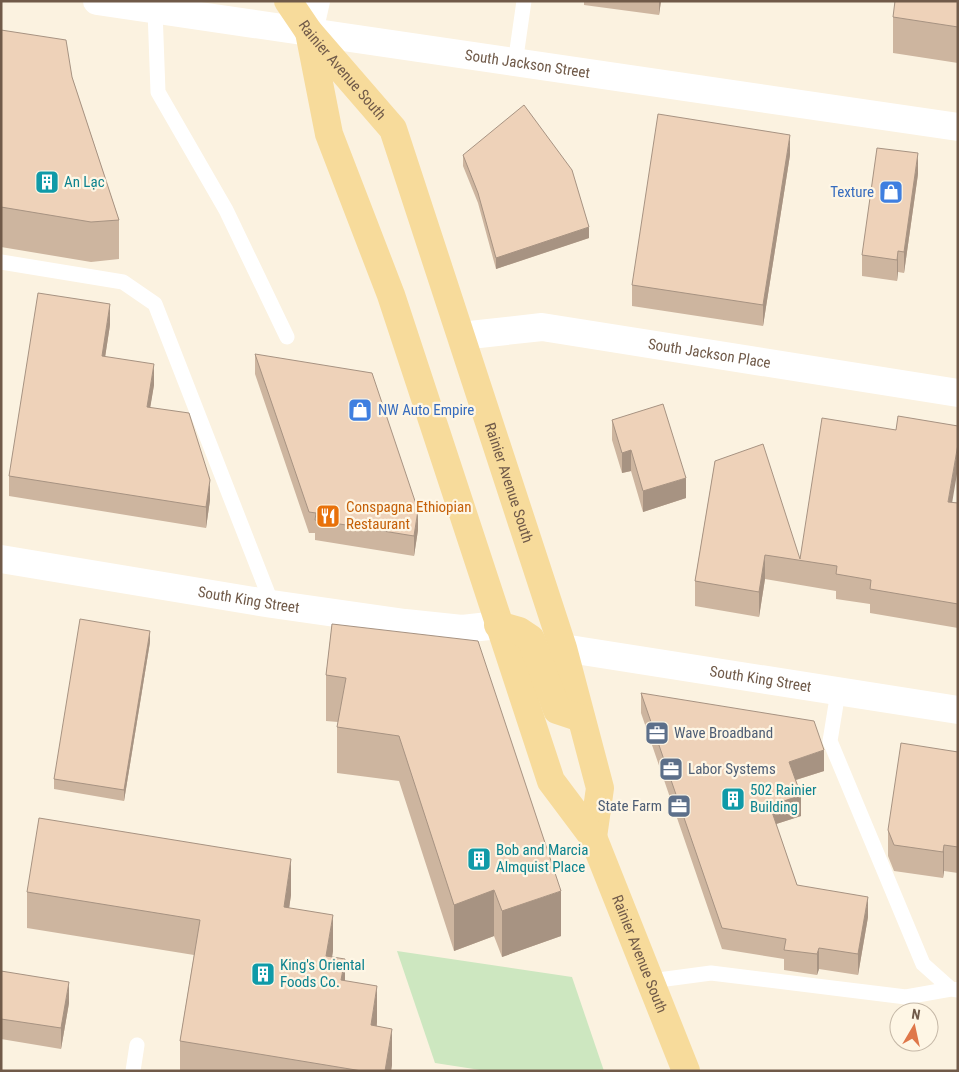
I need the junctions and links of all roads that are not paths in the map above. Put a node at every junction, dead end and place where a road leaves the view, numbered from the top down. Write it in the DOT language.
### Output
graph roads {
  1 [pos="97,1"];
  2 [pos="288,1"];
  3 [pos="316,1"];
  4 [pos="524,1"];
  5 [pos="155,10"];
  6 [pos="309,32"];
  7 [pos="515,64"];
  8 [pos="958,127"];
  9 [pos="1,262"];
  10 [pos="461,336"];
  11 [pos="287,337"];
  12 [pos="958,393"];
  13 [pos="1,560"];
  14 [pos="272,604"];
  15 [pos="498,625"];
  16 [pos="563,648"];
  17 [pos="838,692"];
  18 [pos="958,710"];
  19 [pos="581,718"];
  20 [pos="594,837"];
  21 [pos="651,981"];
  22 [pos="954,990"];
  23 [pos="136,1045"];
  24 [pos="133,1071"];
  25 [pos="686,1071"];
  1 -- 5 [label="street, South Jackson Street"];
  2 -- 6 [label="main road"];
  3 -- 6 [label="street"];
  4 -- 7 [label="lane"];
  5 -- 6 [label="street, South Jackson Street"];
  5 -- 11 [label="lane"];
  6 -- 7 [label="street, South Jackson Street"];
  6 -- 10 [label="main road, Rainier Avenue South"];
  6 -- 15 [label="main road, Rainier Avenue South"];
  7 -- 8 [label="street, South Jackson Street"];
  9 -- 14 [label="lane"];
  10 -- 12 [label="street, South Jackson Place"];
  10 -- 16 [label="main road, Rainier Avenue South"];
  13 -- 14 [label="street, South King Street"];
  14 -- 15 [label="street, South King Street"];
  15 -- 19 [label="main road"];
  15 -- 20 [label="main road, Rainier Avenue South"];
  16 -- 17 [label="street, South King Street"];
  16 -- 19 [label="main road, Rainier Avenue South"];
  17 -- 18 [label="street, South King Street"];
  17 -- 22 [label="lane"];
  19 -- 20 [label="main road, Rainier Avenue South"];
  20 -- 21 [label="main road, Rainier Avenue South"];
  21 -- 22 [label="lane"];
  21 -- 25 [label="main road, Rainier Avenue South"];
  23 -- 24 [label="lane"];
}
